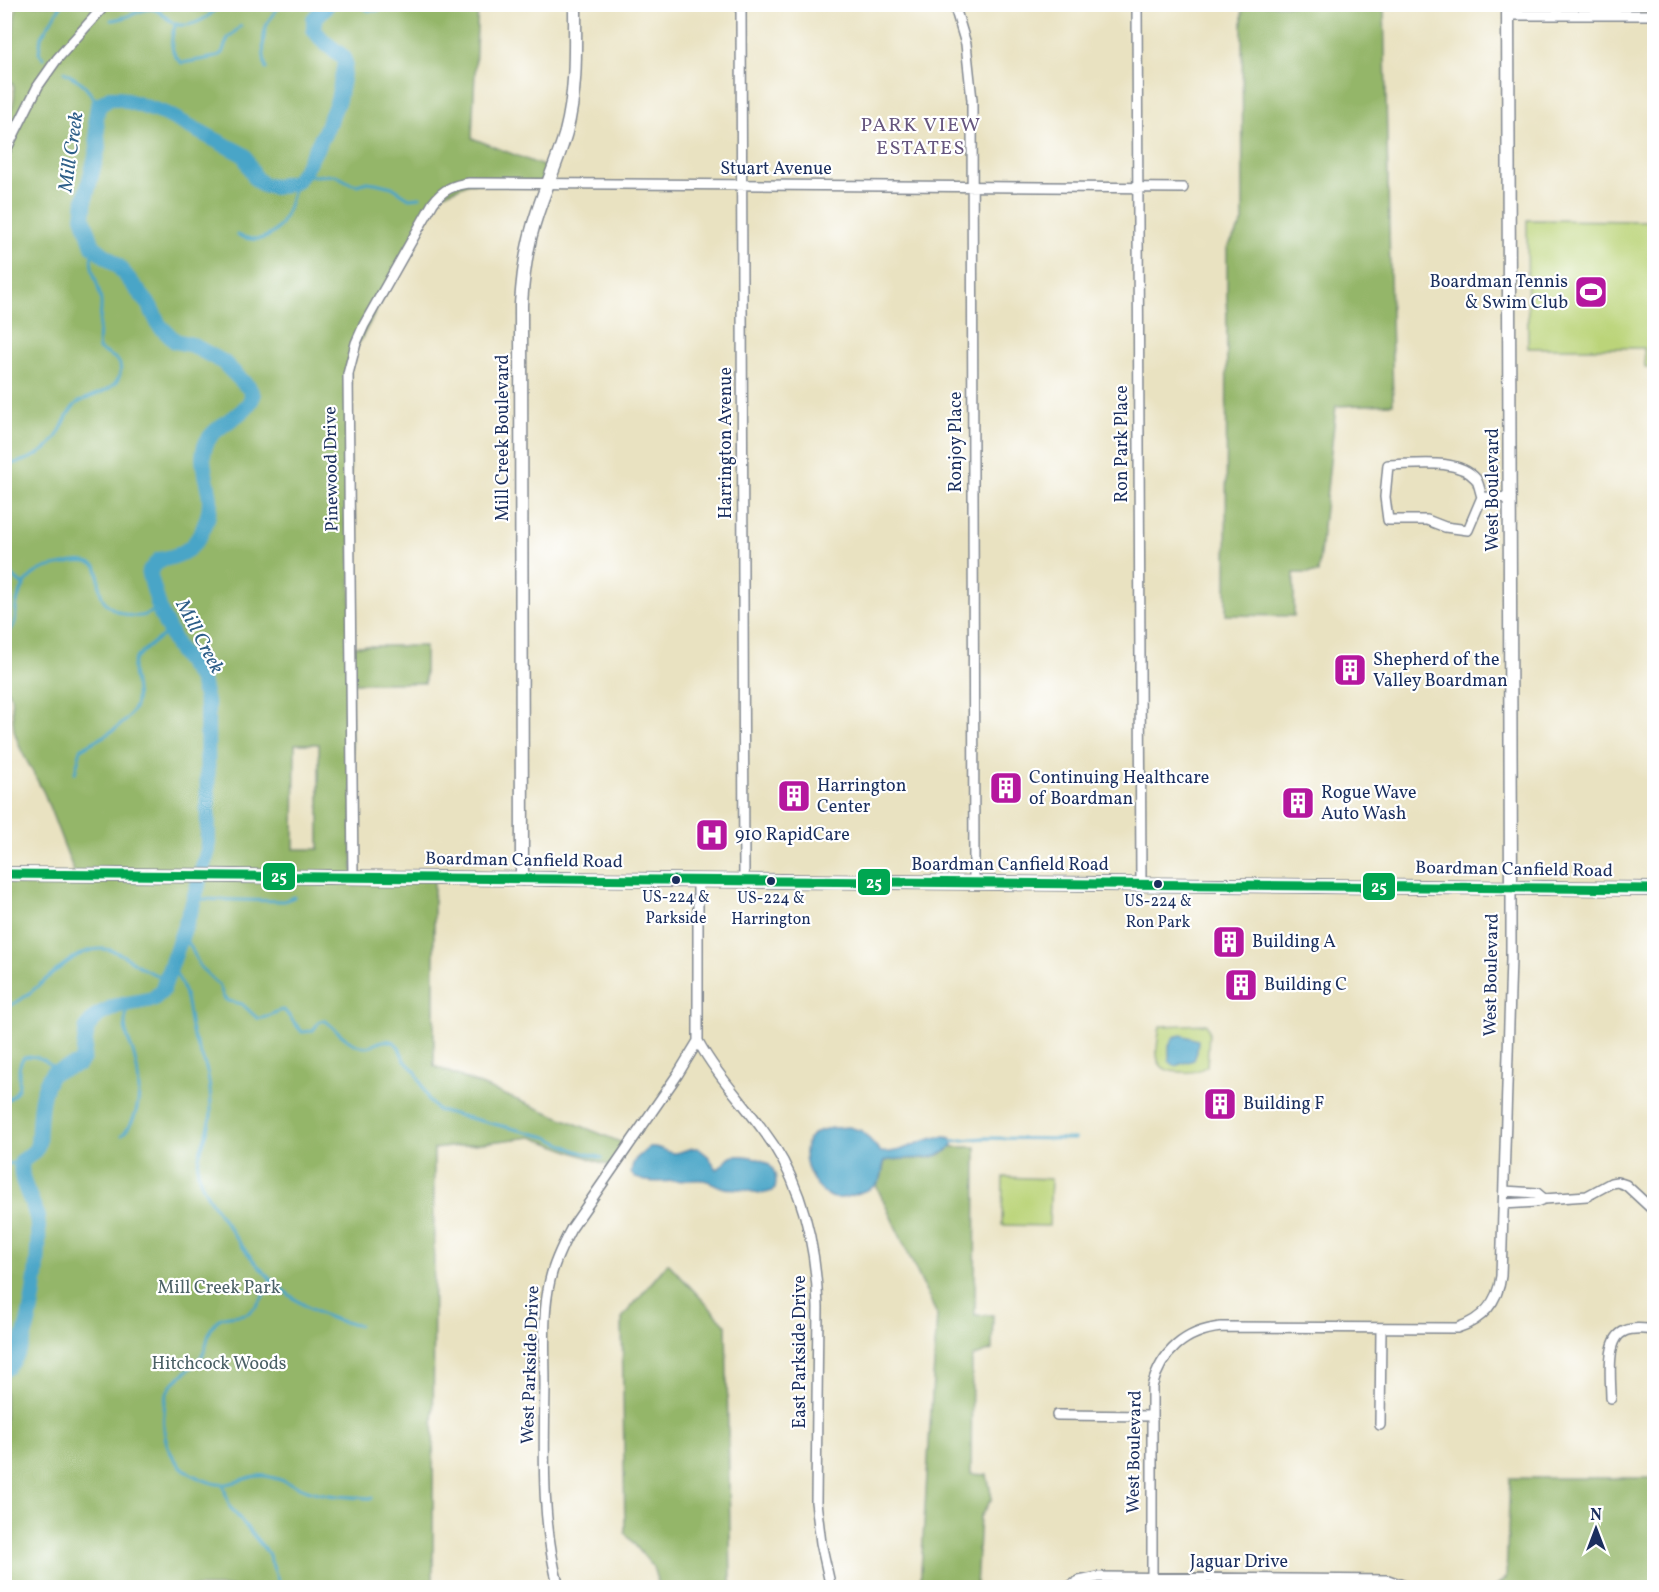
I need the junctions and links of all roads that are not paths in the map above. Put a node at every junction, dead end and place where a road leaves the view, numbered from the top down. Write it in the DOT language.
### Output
graph roads {
  1 [pos="106,4"];
  2 [pos="575,4"];
  3 [pos="741,4"];
  4 [pos="954,4"];
  5 [pos="1137,4"];
  6 [pos="1508,10"];
  7 [pos="1654,13"];
  8 [pos="4,154"];
  9 [pos="548,184"];
  10 [pos="742,186"];
  11 [pos="973,187"];
  12 [pos="1138,188"];
  13 [pos="1183,188"];
  14 [pos="1482,497"];
  15 [pos="1511,498"];
  16 [pos="4,874"];
  17 [pos="353,877"];
  18 [pos="522,879"];
  19 [pos="698,881"];
  20 [pos="744,881"];
  21 [pos="974,882"];
  22 [pos="1141,884"];
  23 [pos="1512,888"];
  24 [pos="1654,889"];
  25 [pos="698,1041"];
  26 [pos="1504,1191"];
  27 [pos="1544,1199"];
  28 [pos="1503,1204"];
  29 [pos="1654,1211"];
  30 [pos="1381,1329"];
  31 [pos="1654,1330"];
  32 [pos="1611,1398"];
  33 [pos="1057,1415"];
  34 [pos="1151,1416"];
  35 [pos="1380,1425"];
  36 [pos="1152,1577"];
  37 [pos="559,1587"];
  38 [pos="831,1587"];
  39 [pos="1067,1587"];
  40 [pos="1411,1587"];
  1 -- 8 [label="street"];
  2 -- 9 [label="street, Mill Creek Boulevard"];
  3 -- 10 [label="street, Harrington Avenue"];
  4 -- 11 [label="street, Ronjoy Place"];
  5 -- 12 [label="street, Ron Park Place"];
  6 -- 7 [label="street"];
  6 -- 15 [label="street, West Boulevard"];
  9 -- 10 [label="street, Stuart Avenue"];
  9 -- 17 [label="street, Pinewood Drive"];
  9 -- 18 [label="street, Mill Creek Boulevard"];
  10 -- 11 [label="street, Stuart Avenue"];
  10 -- 20 [label="street, Harrington Avenue"];
  11 -- 12 [label="street, Stuart Avenue"];
  11 -- 21 [label="street, Ronjoy Place"];
  12 -- 13 [label="street, Stuart Avenue"];
  12 -- 22 [label="street, Ron Park Place"];
  14 -- 14 [label="street"];
  14 -- 15 [label="street"];
  15 -- 23 [label="street, West Boulevard"];
  16 -- 17 [label="main road, Boardman Canfield Road"];
  17 -- 18 [label="main road, Boardman Canfield Road"];
  18 -- 19 [label="main road, Boardman Canfield Road"];
  19 -- 20 [label="main road, Boardman Canfield Road"];
  19 -- 25 [label="street"];
  20 -- 21 [label="main road, Boardman Canfield Road"];
  21 -- 22 [label="main road, Boardman Canfield Road"];
  22 -- 23 [label="main road, Boardman Canfield Road"];
  23 -- 24 [label="main road, Boardman Canfield Road"];
  23 -- 26 [label="street, West Boulevard"];
  25 -- 37 [label="street, West Parkside Drive"];
  25 -- 38 [label="street, East Parkside Drive"];
  26 -- 27 [label="street"];
  26 -- 28 [label="street, West Boulevard"];
  27 -- 28 [label="street"];
  27 -- 29 [label="street"];
  28 -- 30 [label="street, West Boulevard"];
  30 -- 34 [label="street, West Boulevard"];
  30 -- 35 [label="street"];
  31 -- 32 [label="street"];
  33 -- 34 [label="street"];
  34 -- 36 [label="street, West Boulevard"];
  36 -- 39 [label="street, Jaguar Drive"];
  36 -- 40 [label="street, Jaguar Drive"];
}
